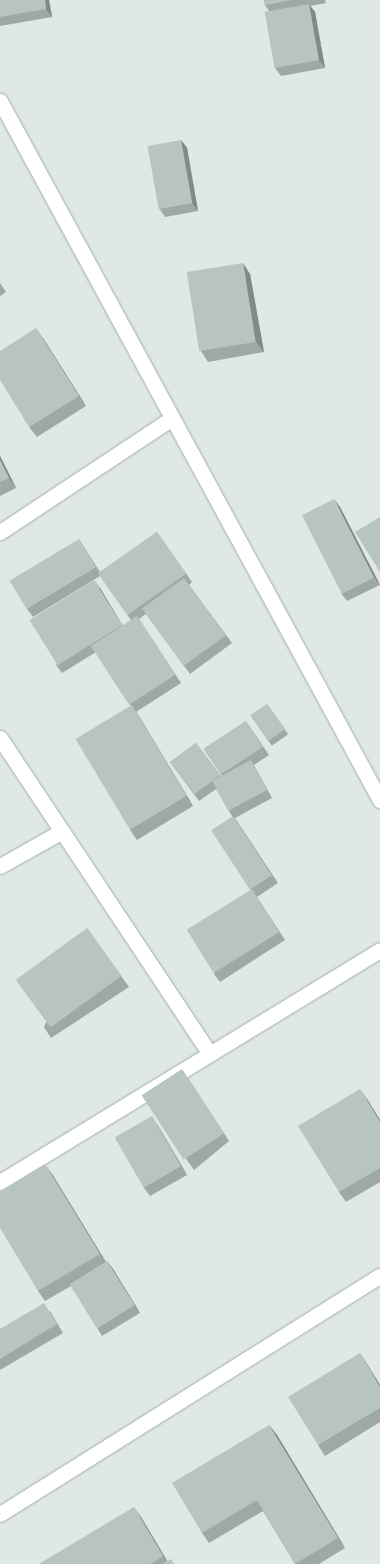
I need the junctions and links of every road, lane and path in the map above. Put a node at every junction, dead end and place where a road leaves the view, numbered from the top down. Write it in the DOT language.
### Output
graph roads {
  1 [pos="0,101"];
  2 [pos="172,418"];
  3 [pos="0,532"];
  4 [pos="0,738"];
  5 [pos="380,800"];
  6 [pos="62,831"];
  7 [pos="0,866"];
  8 [pos="380,950"];
  9 [pos="210,1054"];
  10 [pos="0,1182"];
  11 [pos="380,1276"];
  12 [pos="0,1514"];
  1 -- 2 [label="street"];
  2 -- 3 [label="street"];
  2 -- 5 [label="street"];
  4 -- 6 [label="street"];
  6 -- 7 [label="street"];
  6 -- 9 [label="street"];
  8 -- 9 [label="street"];
  9 -- 10 [label="street"];
  11 -- 12 [label="street"];
}
